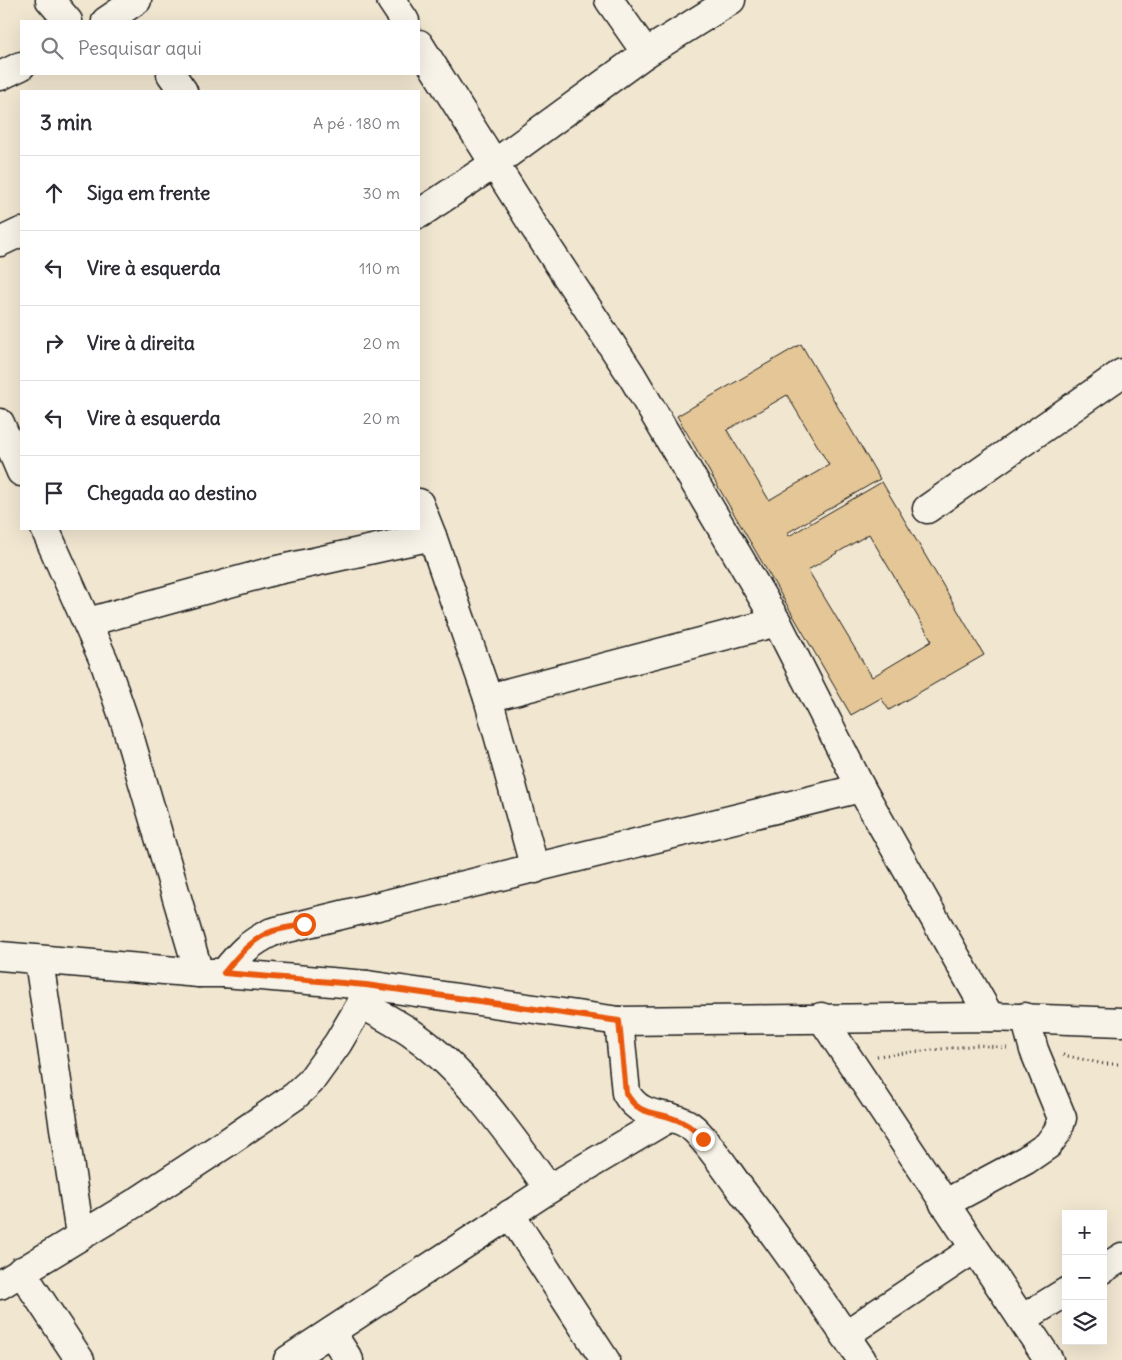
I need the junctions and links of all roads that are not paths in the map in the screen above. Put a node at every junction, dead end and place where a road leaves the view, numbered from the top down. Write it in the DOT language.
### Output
graph roads {
  1 [pos="50,0"];
  2 [pos="391,0"];
  3 [pos="609,0"];
  4 [pos="731,0"];
  5 [pos="67,20"];
  6 [pos="404,20"];
  7 [pos="420,46"];
  8 [pos="646,53"];
  9 [pos="20,66"];
  10 [pos="172,75"];
  11 [pos="0,76"];
  12 [pos="182,90"];
  13 [pos="494,164"];
  14 [pos="420,213"];
  15 [pos="20,232"];
  16 [pos="0,242"];
  17 [pos="1122,373"];
  18 [pos="11,437"];
  19 [pos="20,468"];
  20 [pos="420,506"];
  21 [pos="927,509"];
  22 [pos="44,530"];
  23 [pos="432,536"];
  24 [pos="88,622"];
  25 [pos="777,622"];
  26 [pos="488,698"];
  27 [pos="861,788"];
  28 [pos="535,869"];
  29 [pos="0,956"];
  30 [pos="39,961"];
  31 [pos="212,973"];
  32 [pos="364,994"];
  33 [pos="821,1017"];
  34 [pos="990,1017"];
  35 [pos="1025,1017"];
  36 [pos="619,1021"];
  37 [pos="1122,1022"];
  38 [pos="670,1117"];
  39 [pos="549,1189"];
  40 [pos="944,1204"];
  41 [pos="510,1214"];
  42 [pos="80,1235"];
  43 [pos="974,1249"];
  44 [pos="1122,1257"];
  45 [pos="1107,1266"];
  46 [pos="10,1278"];
  47 [pos="1062,1294"];
  48 [pos="1022,1319"];
  49 [pos="331,1332"];
  50 [pos="845,1335"];
  51 [pos="80,1360"];
  52 [pos="288,1360"];
  53 [pos="349,1360"];
  54 [pos="605,1360"];
  55 [pos="862,1360"];
  56 [pos="1049,1360"];
  1 -- 5 [label="street"];
  2 -- 6 [label="street"];
  3 -- 8 [label="street"];
  4 -- 8 [label="street"];
  7 -- 13 [label="street"];
  8 -- 13 [label="street"];
  9 -- 11 [label="street"];
  10 -- 12 [label="street"];
  13 -- 14 [label="street"];
  13 -- 25 [label="street"];
  15 -- 16 [label="street"];
  17 -- 21 [label="street"];
  18 -- 19 [label="street"];
  20 -- 23 [label="street"];
  22 -- 24 [label="street"];
  23 -- 24 [label="street"];
  23 -- 26 [label="street"];
  24 -- 31 [label="street"];
  25 -- 26 [label="street"];
  25 -- 27 [label="street"];
  26 -- 28 [label="street"];
  27 -- 28 [label="street"];
  27 -- 34 [label="street"];
  28 -- 31 [label="street"];
  29 -- 30 [label="street"];
  30 -- 31 [label="street"];
  30 -- 42 [label="street"];
  31 -- 32 [label="street"];
  32 -- 36 [label="street"];
  32 -- 39 [label="street"];
  32 -- 42 [label="street"];
  33 -- 34 [label="street"];
  33 -- 36 [label="street"];
  33 -- 40 [label="street"];
  34 -- 35 [label="street"];
  35 -- 37 [label="street"];
  35 -- 40 [label="street"];
  36 -- 38 [label="street"];
  38 -- 39 [label="street"];
  38 -- 50 [label="street"];
  39 -- 41 [label="street"];
  40 -- 43 [label="street"];
  41 -- 49 [label="street"];
  41 -- 54 [label="street"];
  42 -- 46 [label="street"];
  43 -- 48 [label="street"];
  43 -- 50 [label="street"];
  44 -- 45 [label="street"];
  46 -- 51 [label="street"];
  47 -- 48 [label="street"];
  48 -- 56 [label="street"];
  49 -- 52 [label="street"];
  49 -- 53 [label="street"];
  50 -- 55 [label="street"];
}
